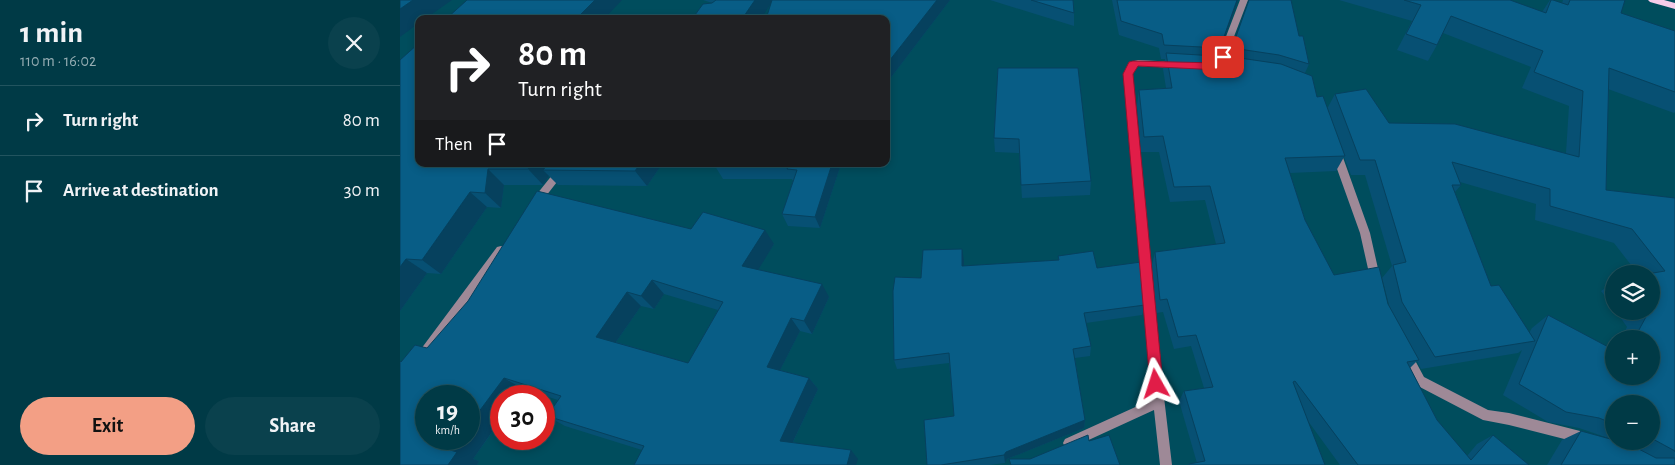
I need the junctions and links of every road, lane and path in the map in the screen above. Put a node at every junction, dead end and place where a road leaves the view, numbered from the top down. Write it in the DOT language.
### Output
graph roads {
  1 [pos="1244,0"];
  2 [pos="1653,0"];
  3 [pos="1675,6"];
  4 [pos="1184,65"];
  5 [pos="1220,67"];
  6 [pos="1333,144"];
  7 [pos="564,167"];
  8 [pos="532,208"];
  9 [pos="509,239"];
  10 [pos="1377,288"];
  11 [pos="1402,348"];
  12 [pos="417,363"];
  13 [pos="1158,402"];
  14 [pos="1598,442"];
  15 [pos="1060,448"];
  16 [pos="1166,465"];
  1 -- 5 [label="street"];
  2 -- 3 [label="main road"];
  4 -- 13 [label="street"];
  6 -- 10 [label="street"];
  7 -- 8 [label="street"];
  9 -- 12 [label="street"];
  11 -- 14 [label="street"];
  13 -- 15 [label="street"];
  13 -- 16 [label="street"];
}
